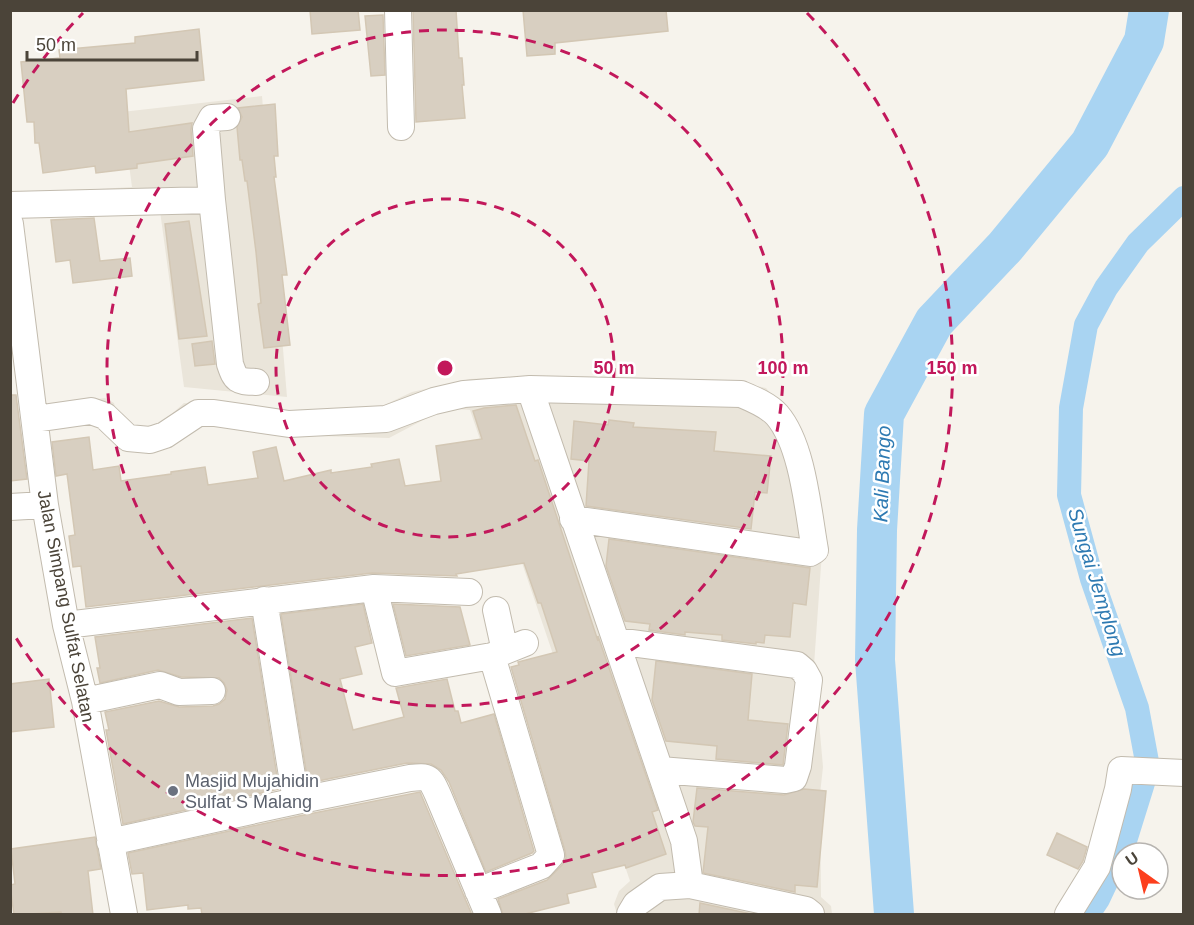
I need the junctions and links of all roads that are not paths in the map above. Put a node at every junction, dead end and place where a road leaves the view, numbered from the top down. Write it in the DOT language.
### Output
graph roads {
  1 [pos="398,10"];
  2 [pos="227,117"];
  3 [pos="401,127"];
  4 [pos="212,200"];
  5 [pos="10,205"];
  6 [pos="10,224"];
  7 [pos="256,382"];
  8 [pos="530,389"];
  9 [pos="35,419"];
  10 [pos="45,505"];
  11 [pos="10,507"];
  12 [pos="573,519"];
  13 [pos="374,588"];
  14 [pos="469,592"];
  15 [pos="264,600"];
  16 [pos="496,610"];
  17 [pos="66,625"];
  18 [pos="616,641"];
  19 [pos="508,650"];
  20 [pos="212,691"];
  21 [pos="85,701"];
  22 [pos="660,770"];
  23 [pos="1178,773"];
  24 [pos="296,801"];
  25 [pos="110,842"];
  26 [pos="690,885"];
  27 [pos="478,891"];
  28 [pos="124,915"];
  29 [pos="488,915"];
  30 [pos="630,915"];
  31 [pos="811,915"];
  32 [pos="1068,915"];
  1 -- 3 [label="street"];
  2 -- 4 [label="street"];
  4 -- 5 [label="street"];
  4 -- 7 [label="street"];
  6 -- 9 [label="street, Jalan Simpang Sulfat Selatan"];
  8 -- 9 [label="street"];
  8 -- 12 [label="street"];
  8 -- 12 [label="street"];
  9 -- 10 [label="street, Jalan Simpang Sulfat Selatan"];
  10 -- 11 [label="street"];
  10 -- 17 [label="street, Jalan Simpang Sulfat Selatan"];
  12 -- 18 [label="street"];
  13 -- 14 [label="street"];
  13 -- 15 [label="street"];
  13 -- 19 [label="street"];
  15 -- 17 [label="street"];
  15 -- 24 [label="street"];
  16 -- 19 [label="street"];
  17 -- 21 [label="street, Jalan Simpang Sulfat Selatan"];
  18 -- 22 [label="street"];
  18 -- 22 [label="street"];
  19 -- 27 [label="street"];
  20 -- 21 [label="street"];
  21 -- 25 [label="street, Jalan Simpang Sulfat Selatan"];
  22 -- 26 [label="street"];
  23 -- 32 [label="street"];
  24 -- 25 [label="street"];
  24 -- 27 [label="street"];
  25 -- 28 [label="street, Jalan Simpang Sulfat Selatan"];
  26 -- 30 [label="street"];
  26 -- 31 [label="street"];
  27 -- 29 [label="street"];
}
